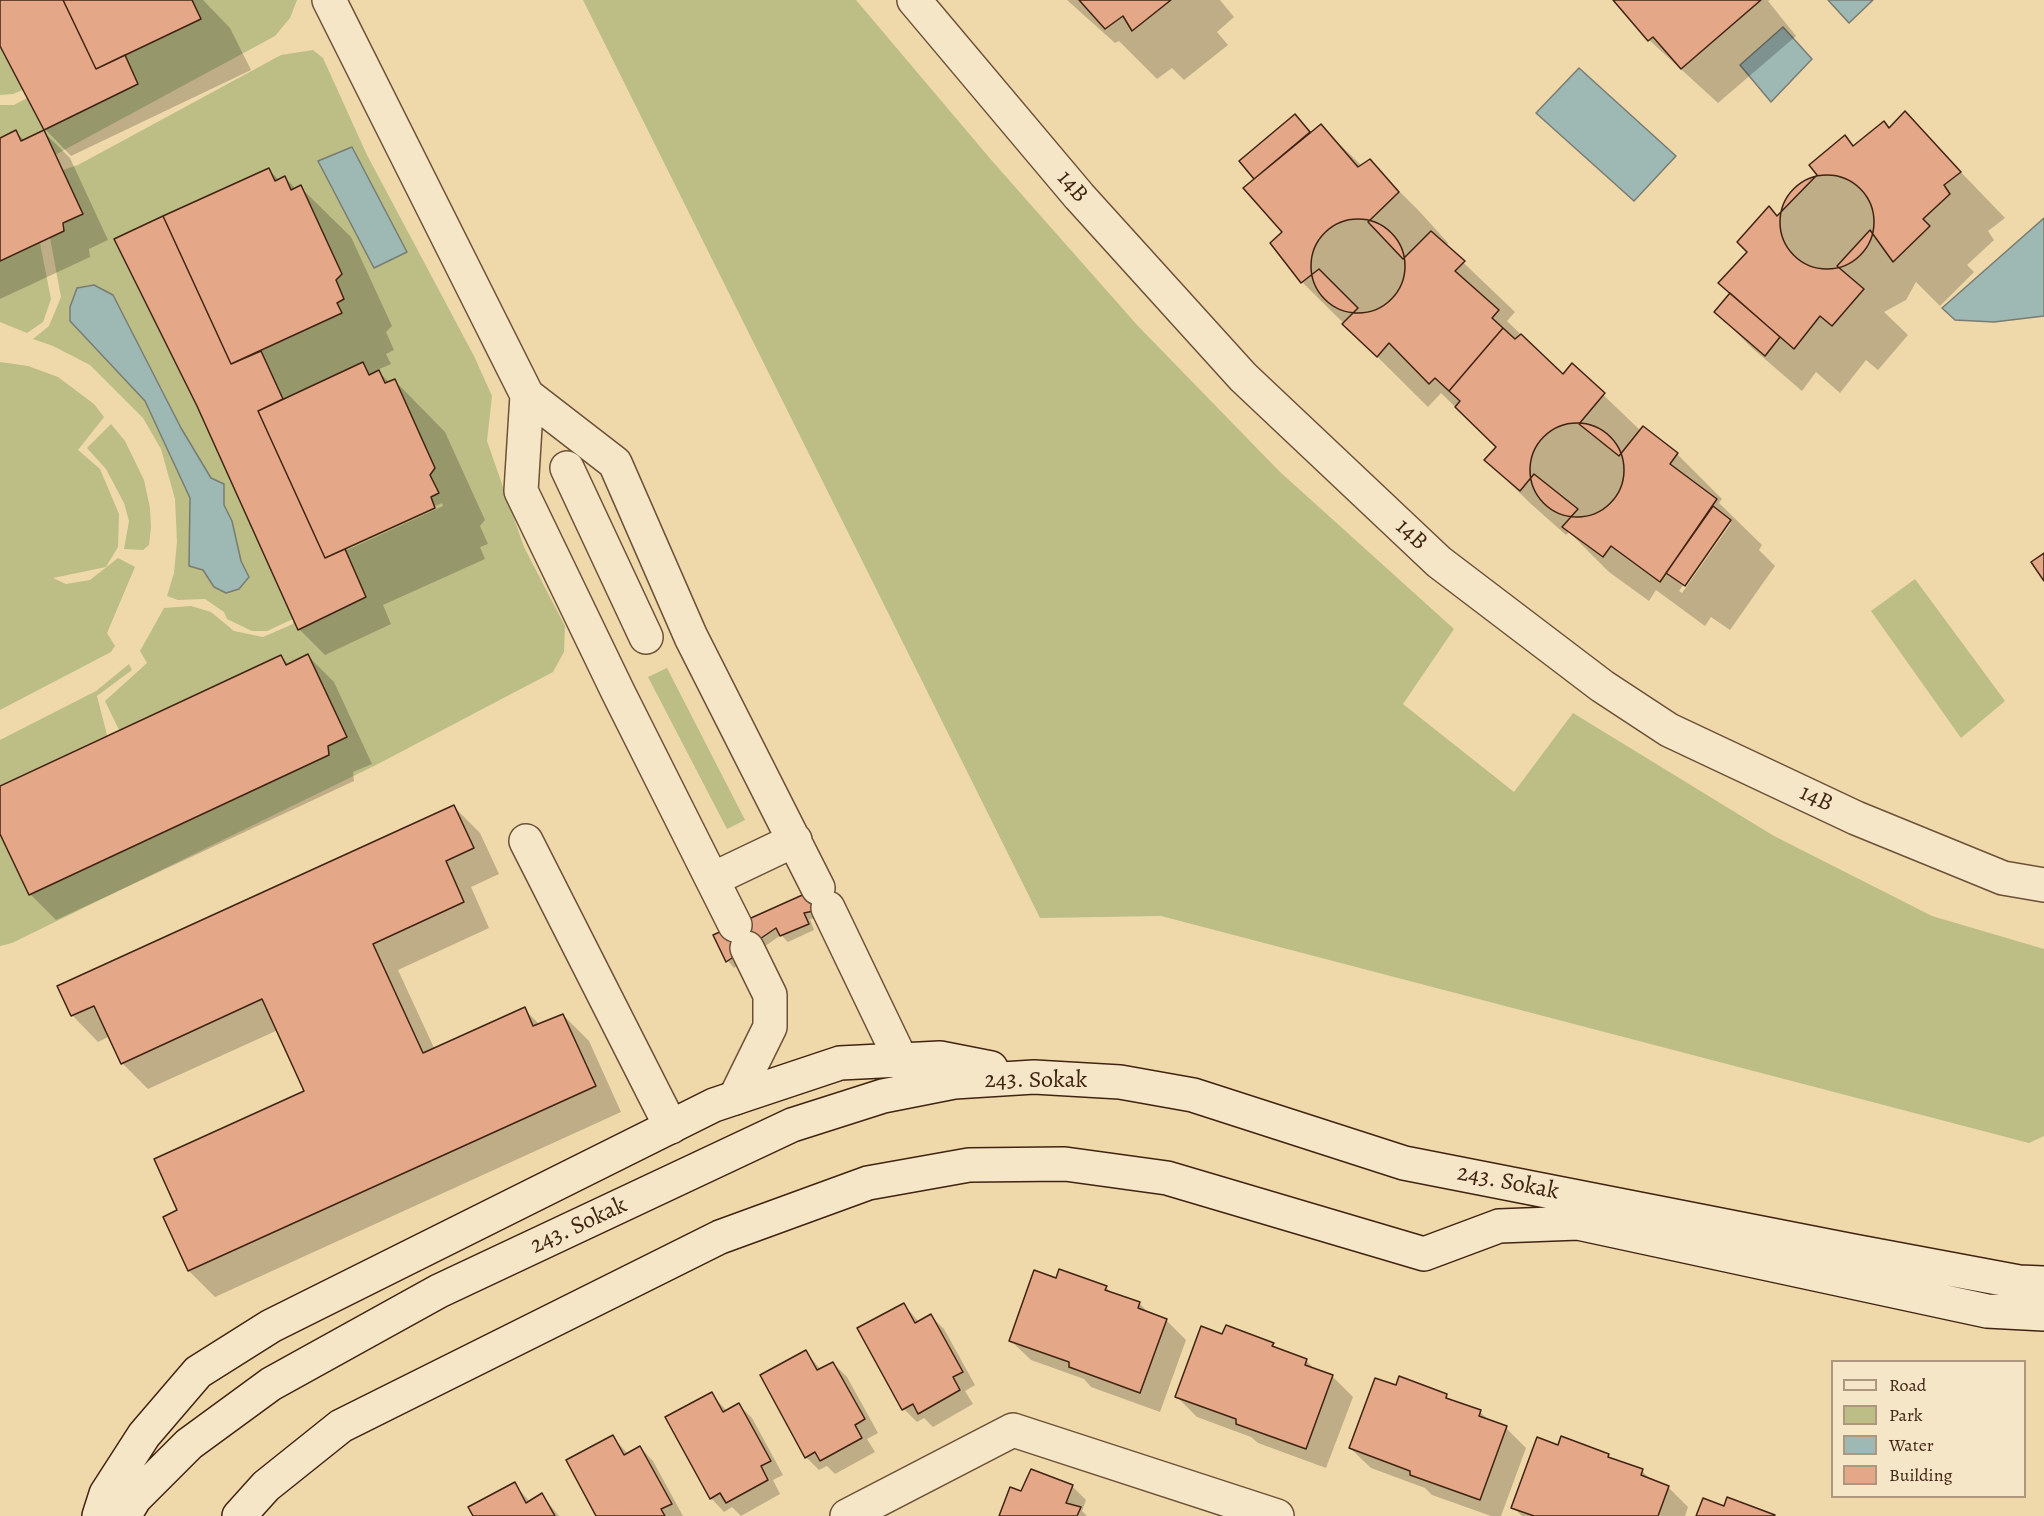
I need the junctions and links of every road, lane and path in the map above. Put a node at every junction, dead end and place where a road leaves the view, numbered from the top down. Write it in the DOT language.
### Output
graph roads {
  1 [pos="329,0"];
  2 [pos="914,0"];
  3 [pos="527,395"];
  4 [pos="567,468"];
  5 [pos="646,637"];
  6 [pos="700,654"];
  7 [pos="618,692"];
  8 [pos="795,840"];
  9 [pos="526,841"];
  10 [pos="713,879"];
  11 [pos="2044,885"];
  12 [pos="901,1060"];
  13 [pos="1034,1077"];
  14 [pos="735,1098"];
  15 [pos="670,1126"];
  16 [pos="2044,1283"];
  17 [pos="2044,1314"];
  18 [pos="99,1516"];
  19 [pos="124,1516"];
  20 [pos="239,1516"];
  21 [pos="847,1516"];
  22 [pos="1277,1516"];
  1 -- 3 [label="street"];
  2 -- 11 [label="street, 14B"];
  3 -- 6 [label="street"];
  3 -- 7 [label="street"];
  4 -- 5 [label="street"];
  5 -- 6 [label="street"];
  5 -- 7 [label="street"];
  6 -- 8 [label="street"];
  7 -- 10 [label="street"];
  8 -- 10 [label="street"];
  8 -- 12 [label="street"];
  9 -- 15 [label="street"];
  10 -- 14 [label="street"];
  12 -- 13 [label="street"];
  12 -- 14 [label="street"];
  13 -- 16 [label="street, 243. Sokak"];
  13 -- 19 [label="street, 243. Sokak"];
  14 -- 15 [label="street"];
  15 -- 18 [label="street"];
  17 -- 20 [label="street, 243. Sokak"];
  21 -- 22 [label="street"];
}
